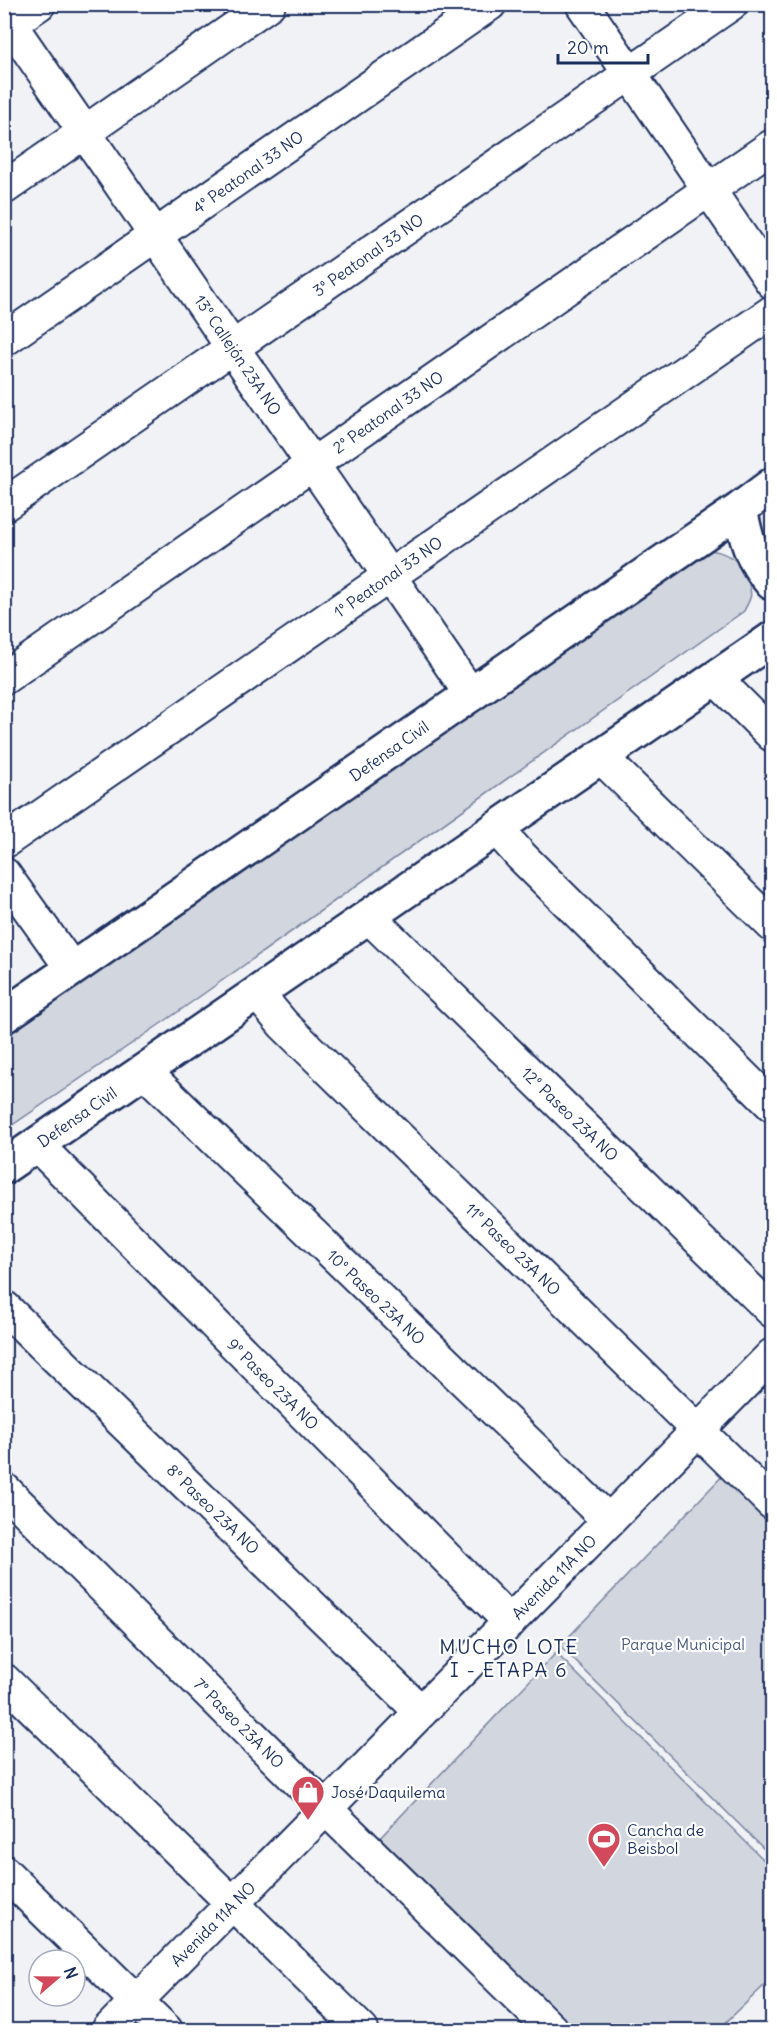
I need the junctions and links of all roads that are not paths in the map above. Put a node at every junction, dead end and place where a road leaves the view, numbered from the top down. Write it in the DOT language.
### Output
graph roads {
  1 [pos="39,4"];
  2 [pos="269,4"];
  3 [pos="490,4"];
  4 [pos="582,4"];
  5 [pos="731,4"];
  6 [pos="7,22"];
  7 [pos="630,74"];
  8 [pos="85,132"];
  9 [pos="772,146"];
  10 [pos="4,188"];
  11 [pos="710,190"];
  12 [pos="156,236"];
  13 [pos="772,282"];
  14 [pos="772,312"];
  15 [pos="4,340"];
  16 [pos="233,348"];
  17 [pos="313,465"];
  18 [pos="772,485"];
  19 [pos="4,506"];
  20 [pos="740,509"];
  21 [pos="388,577"];
  22 [pos="772,583"];
  23 [pos="772,639"];
  24 [pos="4,678"];
  25 [pos="715,678"];
  26 [pos="471,695"];
  27 [pos="772,735"];
  28 [pos="600,756"];
  29 [pos="495,828"];
  30 [pos="4,842"];
  31 [pos="4,874"];
  32 [pos="368,916"];
  33 [pos="772,925"];
  34 [pos="72,969"];
  35 [pos="256,993"];
  36 [pos="4,1016"];
  37 [pos="144,1071"];
  38 [pos="772,1105"];
  39 [pos="36,1145"];
  40 [pos="4,1167"];
  41 [pos="4,1307"];
  42 [pos="772,1311"];
  43 [pos="772,1355"];
  44 [pos="698,1431"];
  45 [pos="4,1489"];
  46 [pos="772,1503"];
  47 [pos="609,1521"];
  48 [pos="510,1622"];
  49 [pos="4,1680"];
  50 [pos="422,1712"];
  51 [pos="326,1809"];
  52 [pos="4,1872"];
  53 [pos="233,1903"];
  54 [pos="136,2002"];
  55 [pos="108,2031"];
  56 [pos="166,2031"];
  57 [pos="362,2031"];
  58 [pos="552,2031"];
  1 -- 6 [label="street"];
  2 -- 8 [label="street"];
  3 -- 12 [label="street, 4° Peatonal 33 NO"];
  4 -- 7 [label="street"];
  5 -- 7 [label="street, 3° Peatonal 33 NO"];
  6 -- 8 [label="street, 13° Callejón 23A NO"];
  7 -- 11 [label="street"];
  7 -- 16 [label="street, 3° Peatonal 33 NO"];
  8 -- 10 [label="street"];
  8 -- 12 [label="street, 13° Callejón 23A NO"];
  9 -- 11 [label="street, 2° Peatonal 33 NO"];
  11 -- 13 [label="street"];
  11 -- 17 [label="street, 2° Peatonal 33 NO"];
  12 -- 15 [label="street, 4° Peatonal 33 NO"];
  12 -- 16 [label="street, 13° Callejón 23A NO"];
  14 -- 21 [label="street, 1° Peatonal 33 NO"];
  16 -- 17 [label="street, 13° Callejón 23A NO"];
  16 -- 19 [label="street, 3° Peatonal 33 NO"];
  17 -- 21 [label="street, 13° Callejón 23A NO"];
  17 -- 24 [label="street, 2° Peatonal 33 NO"];
  18 -- 20 [label="street, Defensa Civil"];
  20 -- 22 [label="street"];
  20 -- 26 [label="street, Defensa Civil"];
  21 -- 26 [label="street, 13° Callejón 23A NO"];
  21 -- 30 [label="street, 1° Peatonal 33 NO"];
  23 -- 25 [label="street, Defensa Civil"];
  25 -- 27 [label="street"];
  25 -- 28 [label="street, Defensa Civil"];
  26 -- 34 [label="street, Defensa Civil"];
  28 -- 29 [label="street, Defensa Civil"];
  28 -- 33 [label="street"];
  29 -- 32 [label="street, Defensa Civil"];
  29 -- 38 [label="street"];
  31 -- 34 [label="street"];
  32 -- 35 [label="street, Defensa Civil"];
  32 -- 42 [label="street, 12° Paseo 23A NO"];
  34 -- 36 [label="street, Defensa Civil"];
  35 -- 37 [label="street, Defensa Civil"];
  35 -- 44 [label="street, 11° Paseo 23A NO"];
  37 -- 39 [label="street, Defensa Civil"];
  37 -- 47 [label="street, 10° Paseo 23A NO"];
  39 -- 40 [label="street, Defensa Civil"];
  39 -- 48 [label="street, 9° Paseo 23A NO"];
  41 -- 50 [label="street, 8° Paseo 23A NO"];
  43 -- 44 [label="street, Avenida 11A NO"];
  44 -- 46 [label="street, 11° Paseo 23A NO"];
  44 -- 47 [label="street, Avenida 11A NO"];
  45 -- 51 [label="street, 7° Paseo 23A NO"];
  47 -- 48 [label="street, Avenida 11A NO"];
  48 -- 50 [label="street, Avenida 11A NO"];
  49 -- 53 [label="street"];
  50 -- 51 [label="street, Avenida 11A NO"];
  51 -- 53 [label="street, Avenida 11A NO"];
  51 -- 58 [label="street, 7° Paseo 23A NO"];
  52 -- 54 [label="street"];
  53 -- 54 [label="street, Avenida 11A NO"];
  53 -- 57 [label="street"];
  54 -- 55 [label="street, Avenida 11A NO"];
  54 -- 56 [label="street"];
}
